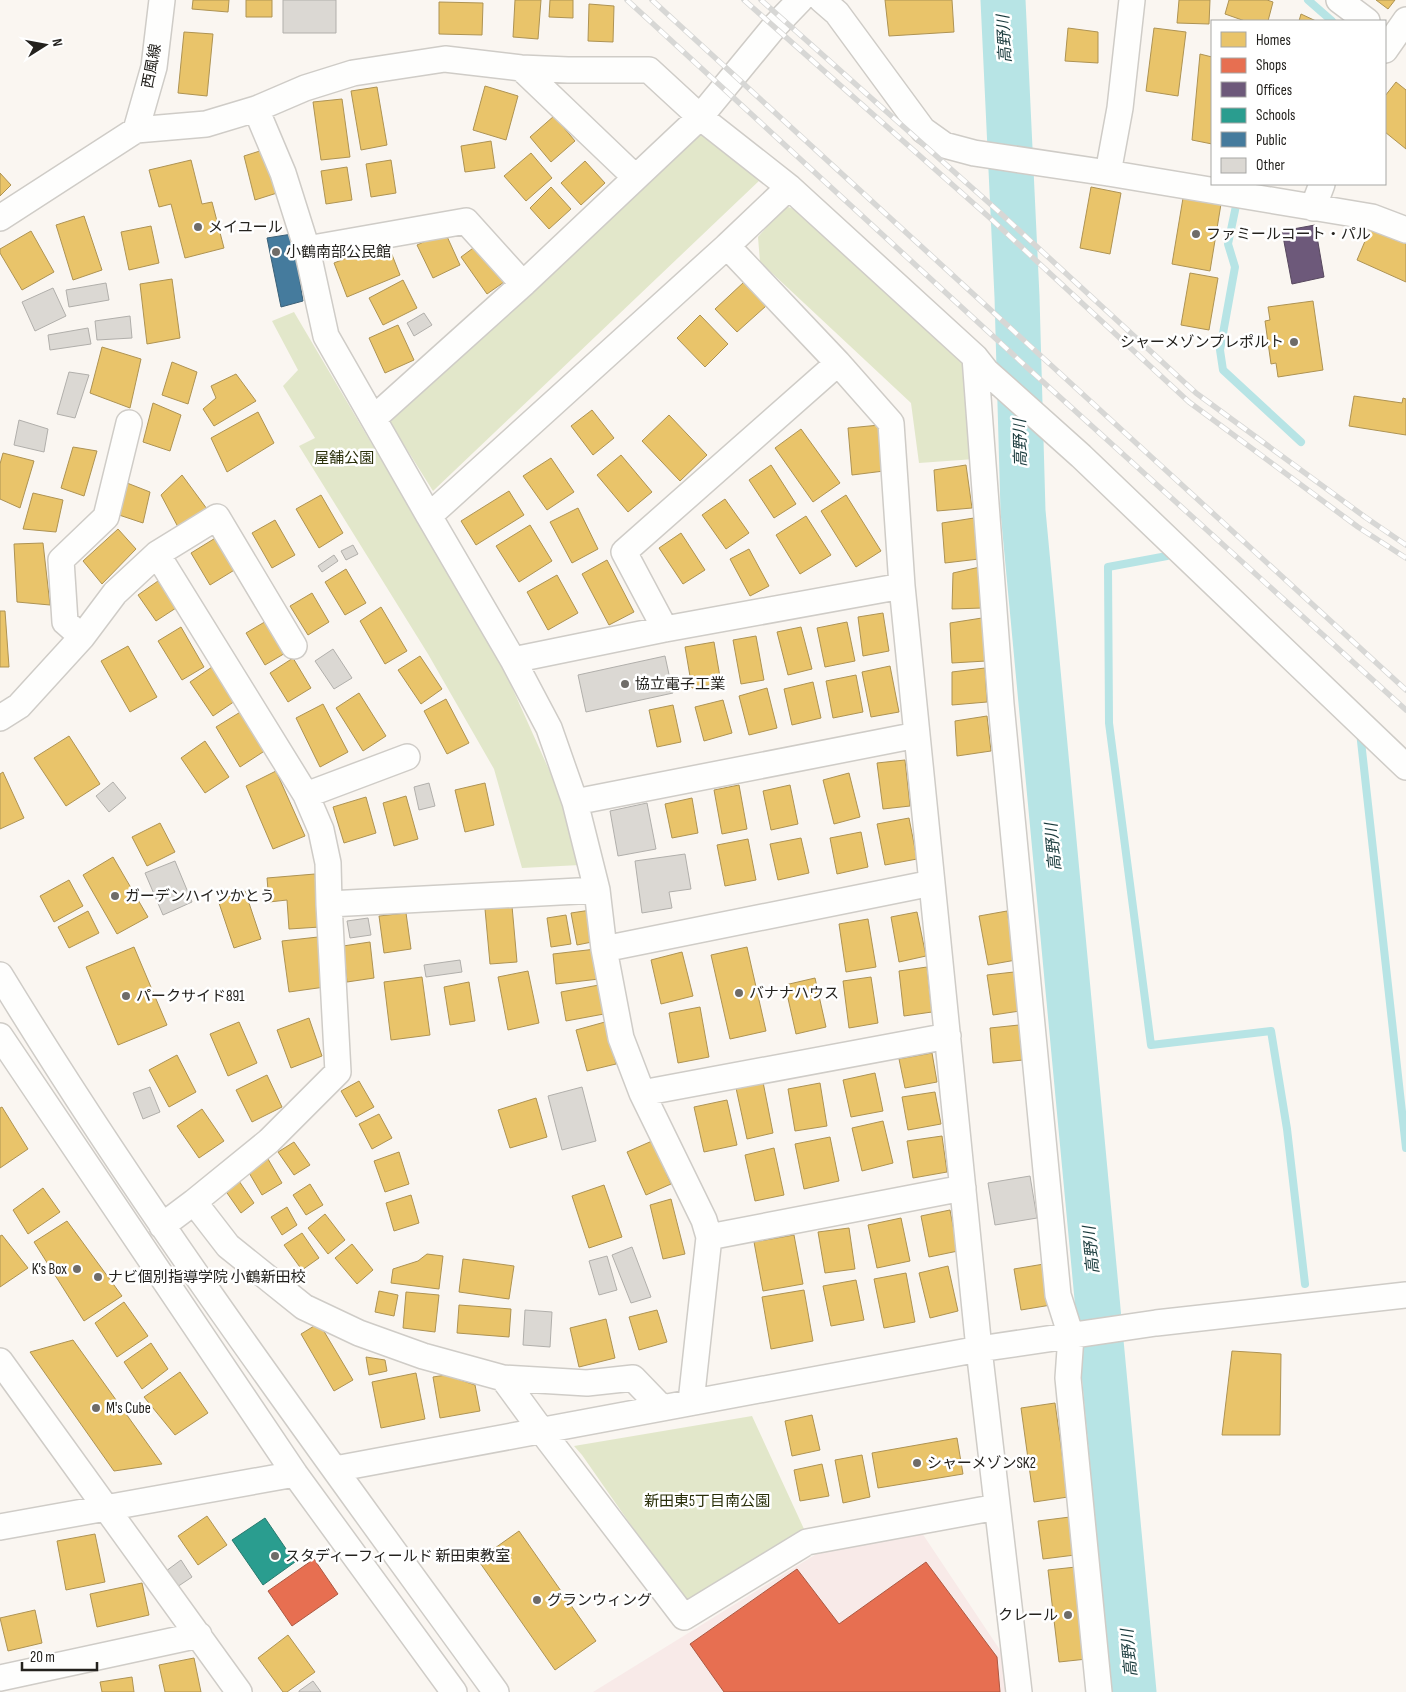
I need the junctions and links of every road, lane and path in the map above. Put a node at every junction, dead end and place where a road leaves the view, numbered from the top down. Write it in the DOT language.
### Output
graph roads {
  1 [pos="162,0"];
  2 [pos="800,0"];
  3 [pos="822,0"];
  4 [pos="1132,0"];
  5 [pos="1338,0"];
  6 [pos="1366,20"];
  7 [pos="1406,20"];
  8 [pos="1387,41"];
  9 [pos="521,68"];
  10 [pos="256,109"];
  11 [pos="700,116"];
  12 [pos="136,130"];
  13 [pos="1108,173"];
  14 [pos="635,177"];
  15 [pos="1322,185"];
  16 [pos="789,187"];
  17 [pos="1314,208"];
  18 [pos="0,218"];
  19 [pos="1406,230"];
  20 [pos="728,246"];
  21 [pos="307,249"];
  22 [pos="523,284"];
  23 [pos="838,363"];
  24 [pos="980,364"];
  25 [pos="374,418"];
  26 [pos="128,423"];
  27 [pos="429,516"];
  28 [pos="156,554"];
  29 [pos="902,586"];
  30 [pos="665,629"];
  31 [pos="82,637"];
  32 [pos="294,646"];
  33 [pos="513,660"];
  34 [pos="0,718"];
  35 [pos="917,735"];
  36 [pos="407,757"];
  37 [pos="1406,767"];
  38 [pos="306,794"];
  39 [pos="575,802"];
  40 [pos="932,883"];
  41 [pos="597,890"];
  42 [pos="329,904"];
  43 [pos="604,949"];
  44 [pos="0,975"];
  45 [pos="948,1036"];
  46 [pos="3,1047"];
  47 [pos="642,1093"];
  48 [pos="963,1188"];
  49 [pos="194,1202"];
  50 [pos="162,1226"];
  51 [pos="709,1237"];
  52 [pos="1406,1295"];
  53 [pos="1074,1335"];
  54 [pos="979,1349"];
  55 [pos="0,1362"];
  56 [pos="503,1378"];
  57 [pos="691,1402"];
  58 [pos="661,1408"];
  59 [pos="541,1430"];
  60 [pos="335,1469"];
  61 [pos="295,1474"];
  62 [pos="106,1507"];
  63 [pos="997,1507"];
  64 [pos="0,1527"];
  65 [pos="198,1635"];
  66 [pos="0,1678"];
  67 [pos="239,1692"];
  68 [pos="454,1692"];
  69 [pos="496,1692"];
  70 [pos="1019,1692"];
  71 [pos="1099,1692"];
  1 -- 12 [label="street, 西風線"];
  2 -- 11 [label="street"];
  3 -- 13 [label="street"];
  4 -- 13 [label="street"];
  5 -- 6 [label="street"];
  7 -- 8 [label="street"];
  9 -- 10 [label="street"];
  9 -- 11 [label="street"];
  9 -- 14 [label="street"];
  10 -- 12 [label="street"];
  10 -- 21 [label="street"];
  11 -- 14 [label="street"];
  11 -- 16 [label="street"];
  12 -- 18 [label="street"];
  13 -- 17 [label="street"];
  14 -- 22 [label="street"];
  15 -- 17 [label="street"];
  16 -- 20 [label="street"];
  16 -- 24 [label="street"];
  17 -- 19 [label="street"];
  20 -- 23 [label="street"];
  20 -- 27 [label="street"];
  21 -- 22 [label="street"];
  21 -- 25 [label="street"];
  22 -- 25 [label="street"];
  23 -- 29 [label="street"];
  23 -- 30 [label="street"];
  24 -- 37 [label="street"];
  24 -- 53 [label="street"];
  25 -- 27 [label="street"];
  26 -- 31 [label="street"];
  27 -- 33 [label="street"];
  28 -- 31 [label="street"];
  28 -- 32 [label="street"];
  28 -- 38 [label="street"];
  29 -- 30 [label="street"];
  29 -- 35 [label="street"];
  30 -- 33 [label="street"];
  31 -- 34 [label="street"];
  33 -- 39 [label="street"];
  35 -- 39 [label="street"];
  35 -- 40 [label="street"];
  36 -- 38 [label="street"];
  38 -- 42 [label="street"];
  39 -- 41 [label="street"];
  40 -- 43 [label="street"];
  40 -- 45 [label="street"];
  41 -- 42 [label="street"];
  41 -- 43 [label="street"];
  42 -- 49 [label="street"];
  43 -- 47 [label="street"];
  44 -- 50 [label="street"];
  45 -- 47 [label="street"];
  45 -- 48 [label="street"];
  46 -- 61 [label="street"];
  47 -- 51 [label="street"];
  48 -- 51 [label="street"];
  48 -- 54 [label="street"];
  49 -- 50 [label="street"];
  49 -- 56 [label="street"];
  50 -- 60 [label="street"];
  51 -- 57 [label="street"];
  52 -- 53 [label="street"];
  53 -- 54 [label="street"];
  53 -- 71 [label="street"];
  54 -- 57 [label="street"];
  54 -- 63 [label="street"];
  55 -- 62 [label="street"];
  56 -- 58 [label="street"];
  56 -- 59 [label="street"];
  57 -- 58 [label="street"];
  58 -- 59 [label="street"];
  59 -- 60 [label="street"];
  59 -- 63 [label="street"];
  60 -- 69 [label="street"];
  61 -- 62 [label="street"];
  61 -- 68 [label="street"];
  62 -- 64 [label="street"];
  62 -- 65 [label="street"];
  63 -- 70 [label="street"];
  65 -- 66 [label="street"];
  65 -- 67 [label="street"];
}
